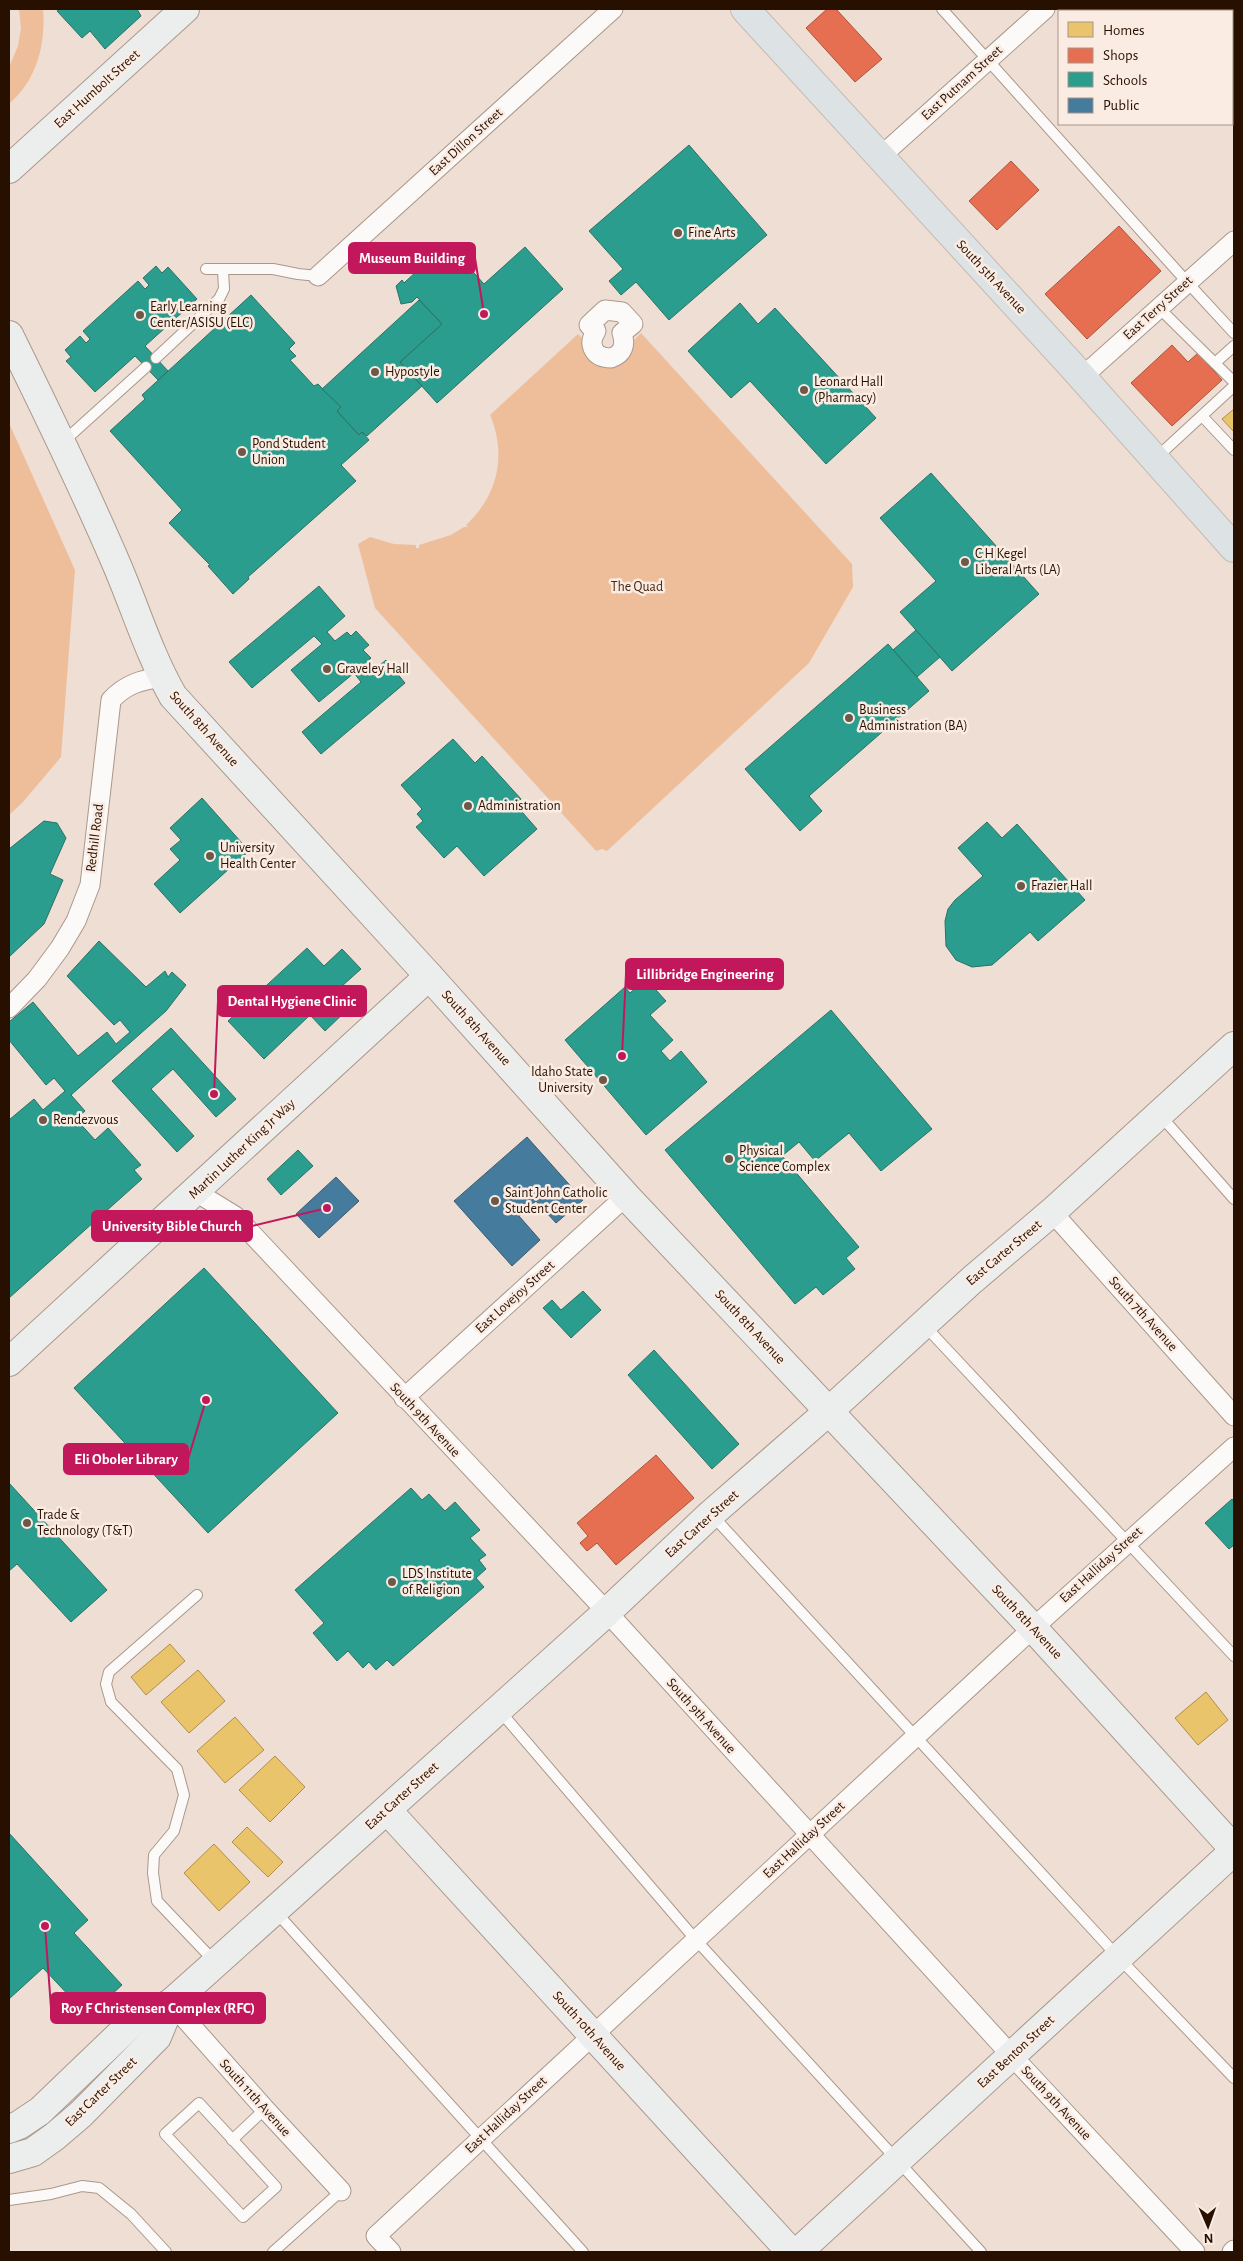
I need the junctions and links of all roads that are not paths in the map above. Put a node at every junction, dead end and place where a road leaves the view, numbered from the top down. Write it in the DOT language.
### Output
graph roads {
  1 [pos="185,9"];
  2 [pos="613,9"];
  3 [pos="744,9"];
  4 [pos="942,9"];
  5 [pos="1044,9"];
  6 [pos="988,59"];
  7 [pos="880,157"];
  8 [pos="9,169"];
  9 [pos="1234,241"];
  10 [pos="206,269"];
  11 [pos="223,270"];
  12 [pos="318,276"];
  13 [pos="1187,282"];
  14 [pos="1159,308"];
  15 [pos="1234,333"];
  16 [pos="9,335"];
  17 [pos="1234,346"];
  18 [pos="156,358"];
  19 [pos="1215,363"];
  20 [pos="146,367"];
  21 [pos="1082,377"];
  22 [pos="1234,384"];
  23 [pos="1202,416"];
  24 [pos="62,443"];
  25 [pos="1234,450"];
  26 [pos="1155,459"];
  27 [pos="1234,548"];
  28 [pos="162,676"];
  29 [pos="429,976"];
  30 [pos="9,1008"];
  31 [pos="1234,1046"];
  32 [pos="1159,1114"];
  33 [pos="196,1192"];
  34 [pos="626,1196"];
  35 [pos="1234,1200"];
  36 [pos="1052,1212"];
  37 [pos="923,1324"];
  38 [pos="9,1362"];
  39 [pos="404,1398"];
  40 [pos="829,1411"];
  41 [pos="1234,1416"];
  42 [pos="1234,1447"];
  43 [pos="711,1514"];
  44 [pos="1127,1541"];
  45 [pos="197,1595"];
  46 [pos="607,1612"];
  47 [pos="1033,1628"];
  48 [pos="1234,1656"];
  49 [pos="499,1709"];
  50 [pos="915,1737"];
  51 [pos="387,1810"];
  52 [pos="810,1835"];
  53 [pos="1234,1850"];
  54 [pos="275,1911"];
  55 [pos="696,1940"];
  56 [pos="1118,1958"];
  57 [pos="216,1963"];
  58 [pos="171,2002"];
  59 [pos="593,2035"];
  60 [pos="1012,2056"];
  61 [pos="1234,2078"];
  62 [pos="265,2109"];
  63 [pos="9,2129"];
  64 [pos="480,2139"];
  65 [pos="232,2140"];
  66 [pos="9,2159"];
  67 [pos="897,2161"];
  68 [pos="341,2191"];
  69 [pos="9,2200"];
  70 [pos="166,2252"];
  71 [pos="273,2252"];
  72 [pos="391,2252"];
  73 [pos="583,2252"];
  74 [pos="791,2252"];
  75 [pos="798,2252"];
  76 [pos="981,2252"];
  77 [pos="1195,2252"];
  1 -- 8 [label="street, East Humbolt Street"];
  2 -- 12 [label="street, East Dillon Street"];
  3 -- 7 [label="main road, South 5th Avenue"];
  4 -- 6 [label="lane"];
  5 -- 6 [label="street, East Putnam Street"];
  6 -- 7 [label="street, East Putnam Street"];
  6 -- 13 [label="lane"];
  7 -- 21 [label="main road, South 5th Avenue"];
  9 -- 13 [label="street, East Terry Street"];
  10 -- 11 [label="lane"];
  11 -- 12 [label="lane"];
  11 -- 18 [label="lane"];
  13 -- 14 [label="street, East Terry Street"];
  13 -- 15 [label="lane"];
  14 -- 19 [label="lane"];
  14 -- 21 [label="street, East Terry Street"];
  16 -- 24 [label="street, South 8th Avenue"];
  17 -- 19 [label="lane"];
  19 -- 22 [label="lane"];
  20 -- 24 [label="lane"];
  21 -- 26 [label="main road, South 5th Avenue"];
  22 -- 23 [label="lane"];
  23 -- 25 [label="lane"];
  23 -- 26 [label="lane"];
  24 -- 28 [label="street, South 8th Avenue"];
  26 -- 27 [label="main road, South 5th Avenue"];
  28 -- 29 [label="street, South 8th Avenue"];
  28 -- 30 [label="street, Redhill Road"];
  29 -- 33 [label="street, Martin Luther King Jr Way"];
  29 -- 34 [label="street, South 8th Avenue"];
  31 -- 32 [label="street, East Carter Street"];
  32 -- 35 [label="lane"];
  32 -- 36 [label="street, East Carter Street"];
  33 -- 38 [label="street, Martin Luther King Jr Way"];
  33 -- 39 [label="street, South 9th Avenue"];
  34 -- 39 [label="street, East Lovejoy Street"];
  34 -- 40 [label="street, South 8th Avenue"];
  36 -- 37 [label="street, East Carter Street"];
  36 -- 41 [label="street, South 7th Avenue"];
  37 -- 40 [label="street, East Carter Street"];
  37 -- 44 [label="lane"];
  39 -- 46 [label="street, South 9th Avenue"];
  40 -- 43 [label="street, East Carter Street"];
  40 -- 47 [label="street, South 8th Avenue"];
  42 -- 44 [label="street, East Halliday Street"];
  43 -- 46 [label="street, East Carter Street"];
  43 -- 50 [label="lane"];
  44 -- 47 [label="street, East Halliday Street"];
  44 -- 48 [label="lane"];
  45 -- 57 [label="lane"];
  46 -- 49 [label="street, East Carter Street"];
  46 -- 52 [label="street, South 9th Avenue"];
  47 -- 50 [label="street, East Halliday Street"];
  47 -- 53 [label="street, South 8th Avenue"];
  49 -- 51 [label="street, East Carter Street"];
  49 -- 55 [label="lane"];
  50 -- 52 [label="street, East Halliday Street"];
  50 -- 56 [label="lane"];
  51 -- 54 [label="street, East Carter Street"];
  51 -- 59 [label="street, South 10th Avenue"];
  52 -- 55 [label="street, East Halliday Street"];
  52 -- 60 [label="street, South 9th Avenue"];
  53 -- 56 [label="street, East Benton Street"];
  54 -- 57 [label="street, East Carter Street"];
  54 -- 64 [label="lane"];
  55 -- 59 [label="street, East Halliday Street"];
  55 -- 67 [label="lane"];
  56 -- 60 [label="street, East Benton Street"];
  56 -- 61 [label="lane"];
  57 -- 58 [label="street, East Carter Street"];
  58 -- 62 [label="street, South 11th Avenue"];
  58 -- 63 [label="street, East Carter Street"];
  58 -- 66 [label="street, East Carter Street"];
  59 -- 64 [label="street, East Halliday Street"];
  59 -- 74 [label="street, South 10th Avenue"];
  60 -- 67 [label="street, East Benton Street"];
  60 -- 77 [label="street, South 9th Avenue"];
  62 -- 65 [label="lane"];
  62 -- 68 [label="street, South 11th Avenue"];
  64 -- 72 [label="street, East Halliday Street"];
  64 -- 73 [label="lane"];
  65 -- 65 [label="lane"];
  67 -- 75 [label="street, East Benton Street"];
  67 -- 76 [label="lane"];
  68 -- 71 [label="lane"];
  69 -- 70 [label="lane"];
}
